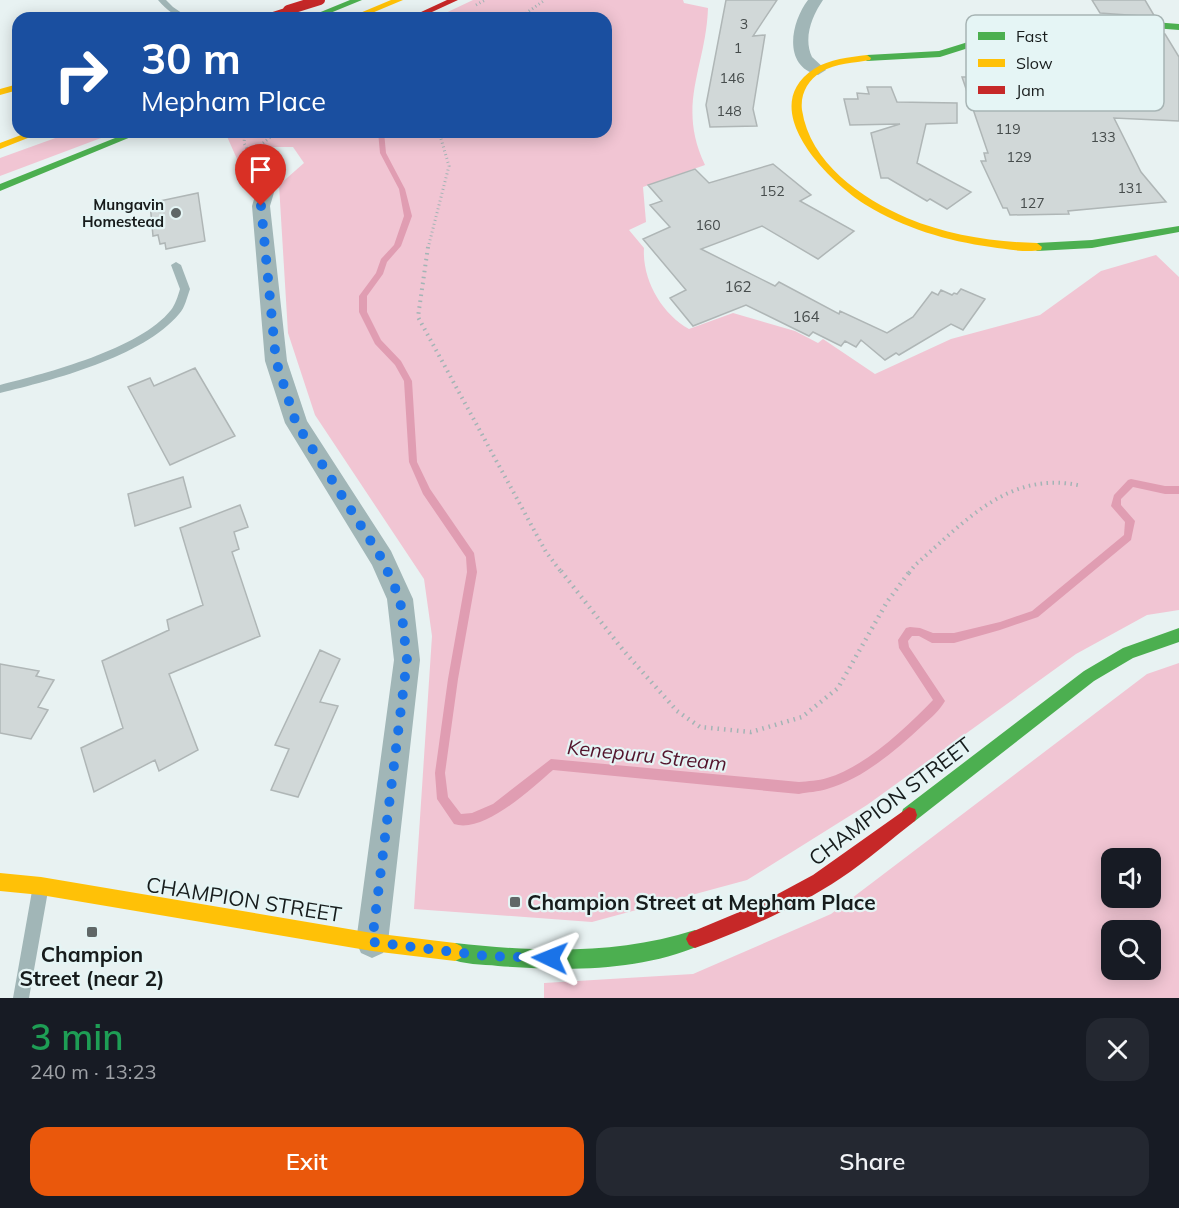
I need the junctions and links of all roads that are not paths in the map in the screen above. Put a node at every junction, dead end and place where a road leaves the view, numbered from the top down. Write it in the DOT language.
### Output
graph roads {
  1 [pos="320,0"];
  2 [pos="358,0"];
  3 [pos="399,0"];
  4 [pos="454,0"];
  5 [pos="816,0"];
  6 [pos="280,12"];
  7 [pos="326,12"];
  8 [pos="368,12"];
  9 [pos="426,12"];
  10 [pos="1164,26"];
  11 [pos="1179,27"];
  12 [pos="966,47"];
  13 [pos="818,70"];
  14 [pos="22,138"];
  15 [pos="123,138"];
  16 [pos="0,146"];
  17 [pos="261,157"];
  18 [pos="0,188"];
  19 [pos="1179,229"];
  20 [pos="176,265"];
  21 [pos="0,389"];
  22 [pos="1179,635"];
  23 [pos="0,882"];
  24 [pos="41,886"];
  25 [pos="372,942"];
  26 [pos="21,998"];
  1 -- 6 [label="main road, bridge"];
  2 -- 7 [label="main road"];
  3 -- 8 [label="main road"];
  4 -- 9 [label="main road"];
  5 -- 13 [label="street"];
  10 -- 11 [label="main road"];
  12 -- 13 [label="main road"];
  13 -- 19 [label="main road"];
  14 -- 16 [label="main road"];
  15 -- 18 [label="main road"];
  17 -- 25 [label="street"];
  20 -- 21 [label="lane"];
  22 -- 25 [label="main road, CHAMPION STREET"];
  23 -- 24 [label="main road, CHAMPION STREET"];
  24 -- 25 [label="main road, CHAMPION STREET"];
  24 -- 26 [label="lane"];
}
